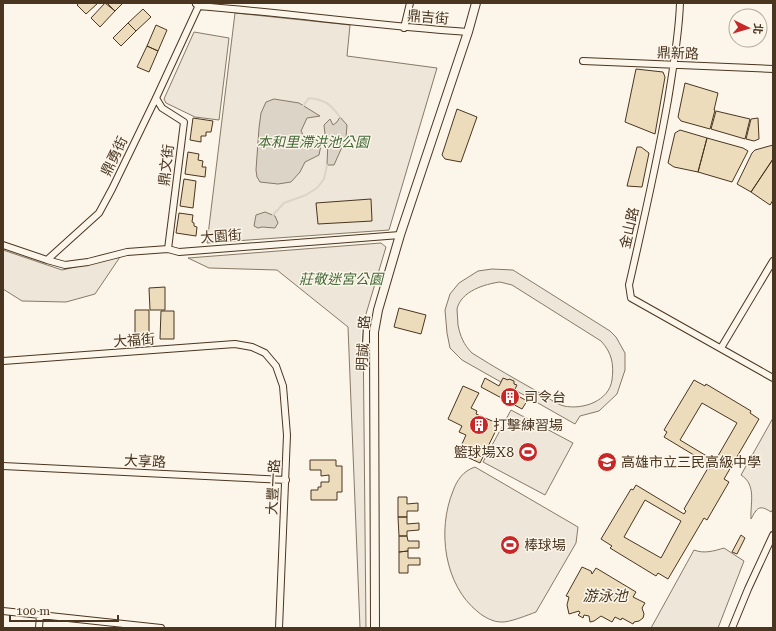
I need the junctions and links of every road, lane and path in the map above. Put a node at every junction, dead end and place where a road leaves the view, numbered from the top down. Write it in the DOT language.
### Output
graph roads {
  1 [pos="410,3"];
  2 [pos="476,3"];
  3 [pos="680,3"];
  4 [pos="198,4"];
  5 [pos="404,28"];
  6 [pos="468,32"];
  7 [pos="583,61"];
  8 [pos="674,64"];
  9 [pos="773,69"];
  10 [pos="156,98"];
  11 [pos="400,235"];
  12 [pos="3,245"];
  13 [pos="168,249"];
  14 [pos="47,260"];
  15 [pos="773,261"];
  16 [pos="721,348"];
  17 [pos="265,354"];
  18 [pos="3,361"];
  19 [pos="773,378"];
  20 [pos="3,466"];
  21 [pos="286,480"];
  22 [pos="773,535"];
  23 [pos="3,611"];
  24 [pos="40,615"];
  25 [pos="39,628"];
  26 [pos="161,628"];
  27 [pos="279,628"];
  28 [pos="375,628"];
  29 [pos="732,628"];
  1 -- 5 [label="street"];
  2 -- 6 [label="street, 明誠一路"];
  3 -- 8 [label="street, 金山路"];
  4 -- 5 [label="street, 鼎吉街"];
  4 -- 10 [label="street, 鼎勇街"];
  5 -- 6 [label="street, 鼎吉街"];
  6 -- 11 [label="street, 明誠一路"];
  7 -- 8 [label="street, 鼎新路"];
  8 -- 9 [label="street, 鼎新路"];
  8 -- 16 [label="street, 金山路"];
  10 -- 13 [label="street, 鼎文街"];
  10 -- 14 [label="street, 鼎勇街"];
  11 -- 13 [label="street, 大園街"];
  11 -- 28 [label="street, 明誠一路"];
  12 -- 14 [label="street"];
  13 -- 14 [label="street, 大園街"];
  15 -- 16 [label="street"];
  16 -- 19 [label="street, 金山路"];
  17 -- 18 [label="street, 大福街"];
  17 -- 21 [label="street, 大豐一路"];
  20 -- 21 [label="street, 大享路"];
  21 -- 27 [label="street, 大豐一路"];
  22 -- 29 [label="street"];
  23 -- 24 [label="street"];
  24 -- 25 [label="street"];
  24 -- 26 [label="street"];
}
